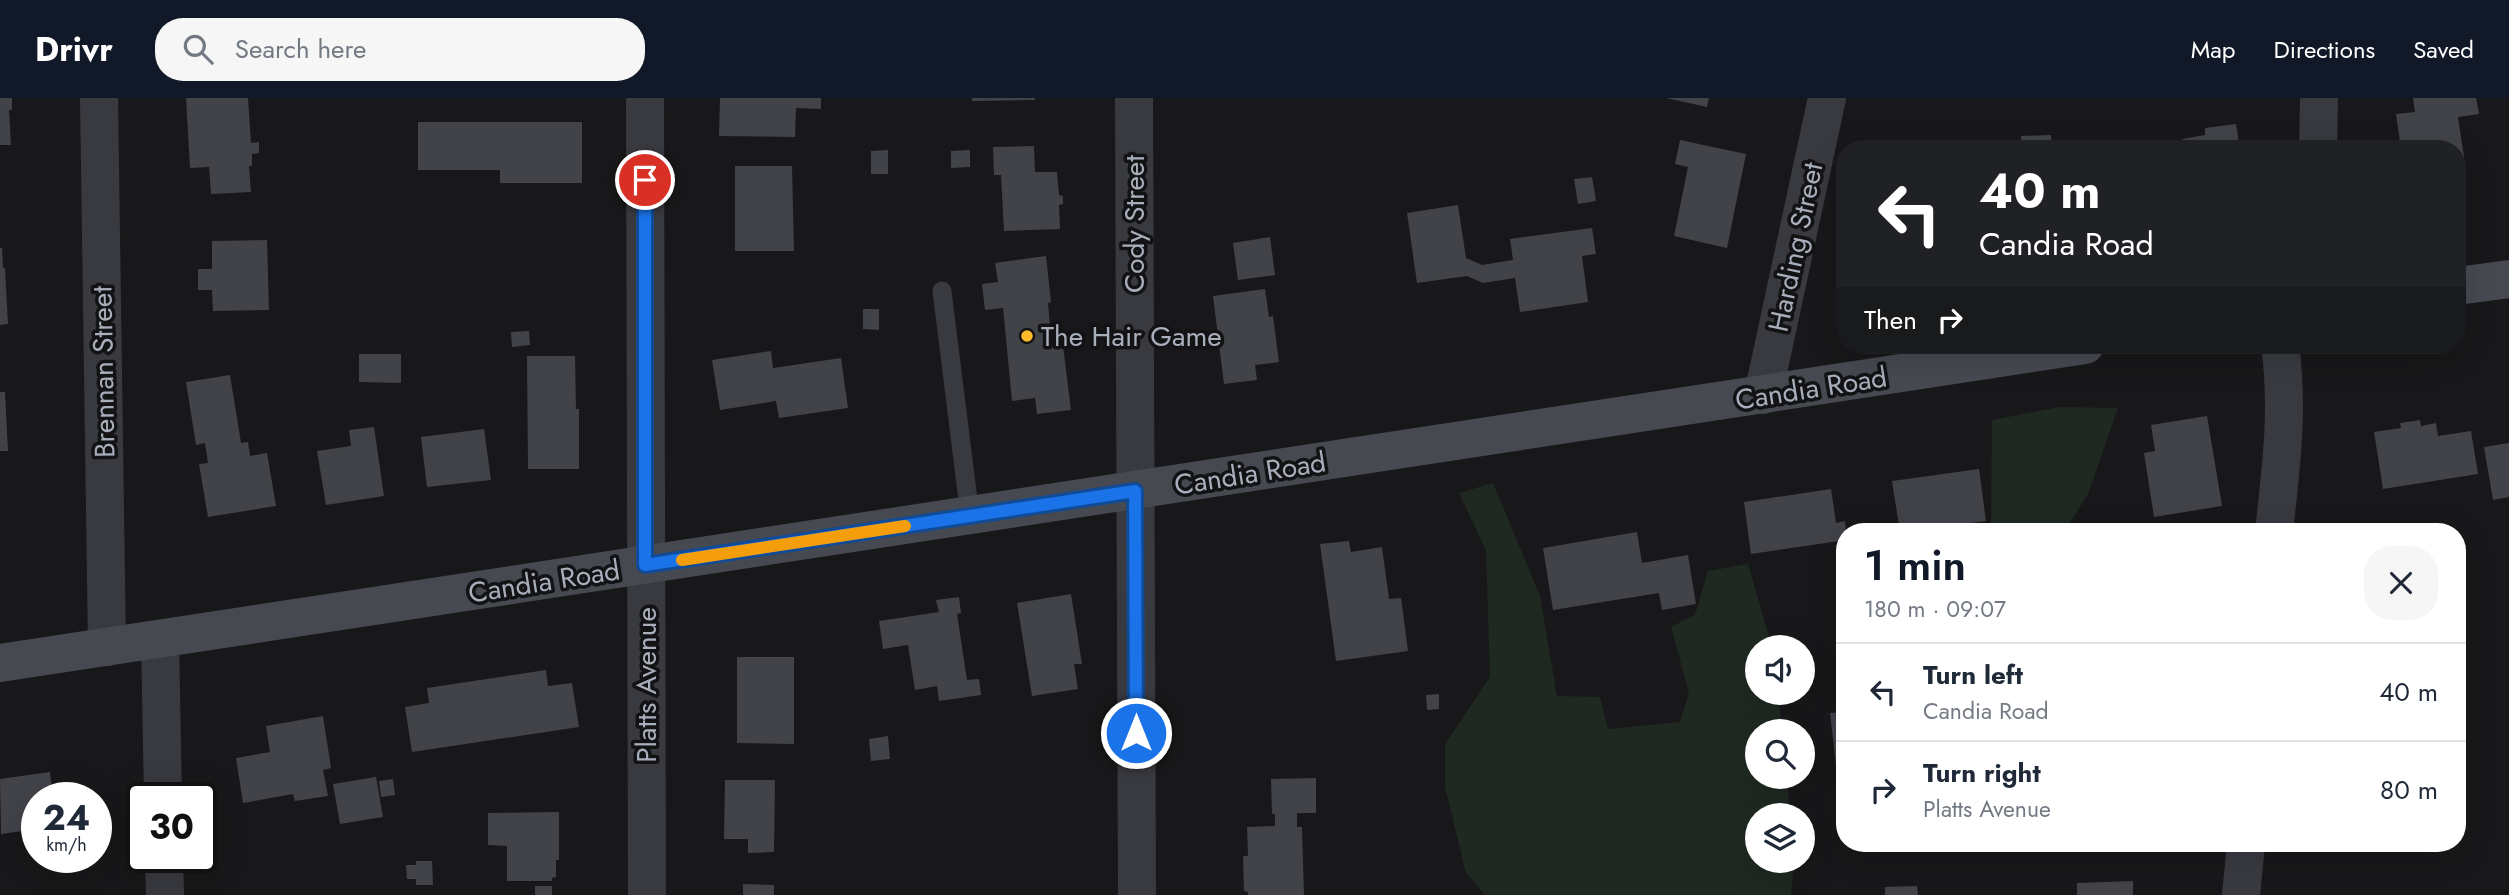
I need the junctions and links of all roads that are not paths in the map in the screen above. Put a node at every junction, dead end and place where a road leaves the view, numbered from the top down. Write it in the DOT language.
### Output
graph roads {
  1 [pos="99,98"];
  2 [pos="645,98"];
  3 [pos="1134,98"];
  4 [pos="1827,98"];
  5 [pos="2319,98"];
  6 [pos="2318,140"];
  7 [pos="2509,279"];
  8 [pos="2466,285"];
  9 [pos="942,291"];
  10 [pos="2027,354"];
  11 [pos="2281,354"];
  12 [pos="1763,395"];
  13 [pos="1135,491"];
  14 [pos="970,516"];
  15 [pos="2275,523"];
  16 [pos="645,565"];
  17 [pos="160,639"];
  18 [pos="107,647"];
  19 [pos="0,663"];
  20 [pos="163,782"];
  21 [pos="2245,852"];
  22 [pos="164,873"];
  23 [pos="165,895"];
  24 [pos="647,895"];
  25 [pos="1137,895"];
  26 [pos="2241,895"];
  1 -- 18 [label="street, Brennan Street"];
  2 -- 16 [label="street, Platts Avenue"];
  3 -- 13 [label="street, Cody Street"];
  4 -- 12 [label="street, Harding Street"];
  5 -- 6 [label="street"];
  7 -- 8 [label="main road"];
  9 -- 14 [label="lane"];
  10 -- 12 [label="main road, Candia Road"];
  11 -- 15 [label="street"];
  12 -- 13 [label="main road, Candia Road"];
  13 -- 14 [label="main road, Candia Road"];
  13 -- 25 [label="street, Cody Street"];
  14 -- 16 [label="main road, Candia Road"];
  16 -- 17 [label="main road, Candia Road"];
  16 -- 24 [label="street, Platts Avenue"];
  17 -- 18 [label="main road, Candia Road"];
  17 -- 20 [label="street"];
  18 -- 19 [label="main road, Candia Road"];
  21 -- 26 [label="street"];
  22 -- 23 [label="street"];
}
